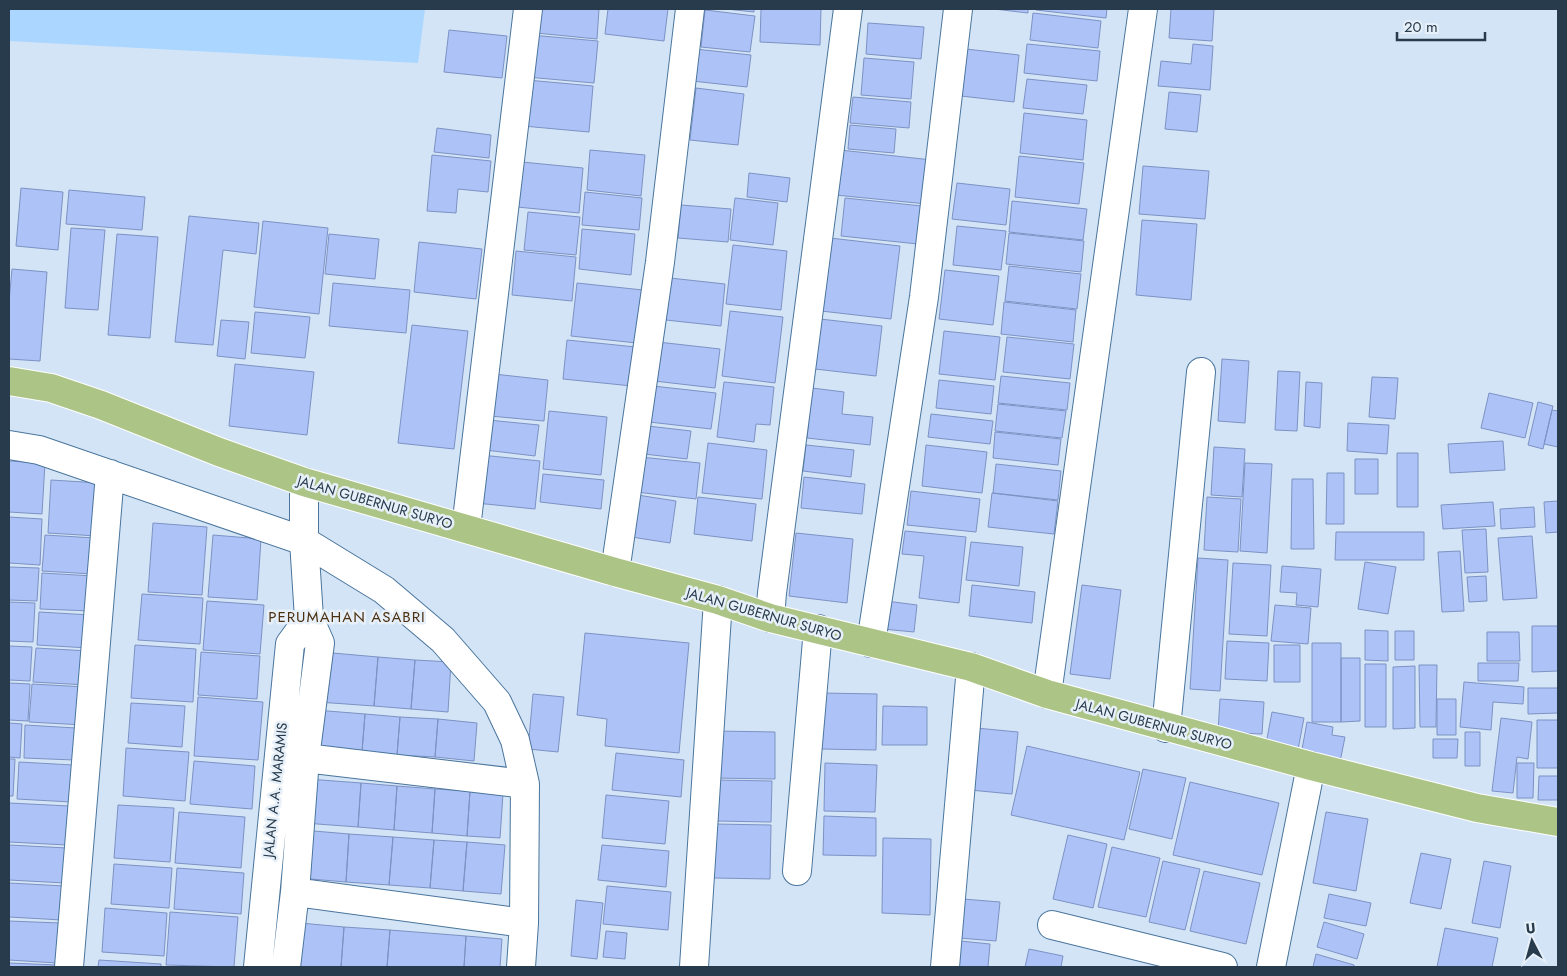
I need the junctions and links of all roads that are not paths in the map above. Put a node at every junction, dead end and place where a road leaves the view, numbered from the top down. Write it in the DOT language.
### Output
graph roads {
  1 [pos="528,9"];
  2 [pos="690,9"];
  3 [pos="848,9"];
  4 [pos="958,9"];
  5 [pos="1143,9"];
  6 [pos="1202,372"];
  7 [pos="9,381"];
  8 [pos="9,445"];
  9 [pos="110,474"];
  10 [pos="304,482"];
  11 [pos="466,528"];
  12 [pos="304,541"];
  13 [pos="614,572"];
  14 [pos="718,600"];
  15 [pos="309,618"];
  16 [pos="770,618"];
  17 [pos="818,629"];
  18 [pos="871,643"];
  19 [pos="971,667"];
  20 [pos="1047,694"];
  21 [pos="1166,728"];
  22 [pos="305,758"];
  23 [pos="1311,766"];
  24 [pos="525,784"];
  25 [pos="1558,822"];
  26 [pos="797,870"];
  27 [pos="294,892"];
  28 [pos="524,923"];
  29 [pos="1052,925"];
  30 [pos="69,967"];
  31 [pos="258,967"];
  32 [pos="286,967"];
  33 [pos="521,967"];
  34 [pos="694,967"];
  35 [pos="944,967"];
  36 [pos="1223,967"];
  37 [pos="1271,967"];
  1 -- 11 [label="street"];
  2 -- 13 [label="street"];
  3 -- 16 [label="street"];
  4 -- 18 [label="street"];
  5 -- 20 [label="street"];
  6 -- 21 [label="street"];
  7 -- 10 [label="main road, JALAN GUBERNUR SURYO"];
  8 -- 9 [label="street"];
  9 -- 12 [label="street"];
  9 -- 30 [label="street"];
  10 -- 11 [label="main road, JALAN GUBERNUR SURYO"];
  10 -- 12 [label="street, JALAN A.A. MARAMIS"];
  11 -- 13 [label="main road, JALAN GUBERNUR SURYO"];
  12 -- 15 [label="street, JALAN A.A. MARAMIS"];
  12 -- 24 [label="street"];
  13 -- 14 [label="main road, JALAN GUBERNUR SURYO"];
  14 -- 16 [label="main road, JALAN GUBERNUR SURYO"];
  14 -- 34 [label="street"];
  15 -- 22 [label="street, JALAN A.A. MARAMIS"];
  15 -- 31 [label="street, JALAN A.A. MARAMIS"];
  16 -- 17 [label="main road, JALAN GUBERNUR SURYO"];
  17 -- 18 [label="main road, JALAN GUBERNUR SURYO"];
  17 -- 26 [label="street"];
  18 -- 19 [label="main road, JALAN GUBERNUR SURYO"];
  19 -- 20 [label="main road, JALAN GUBERNUR SURYO"];
  19 -- 35 [label="street"];
  20 -- 21 [label="main road, JALAN GUBERNUR SURYO"];
  21 -- 23 [label="main road, JALAN GUBERNUR SURYO"];
  22 -- 24 [label="street"];
  22 -- 27 [label="street, JALAN A.A. MARAMIS"];
  23 -- 25 [label="main road, JALAN GUBERNUR SURYO"];
  23 -- 37 [label="street"];
  24 -- 28 [label="street"];
  27 -- 28 [label="street"];
  27 -- 32 [label="street, JALAN A.A. MARAMIS"];
  28 -- 33 [label="street"];
  29 -- 36 [label="street"];
}
